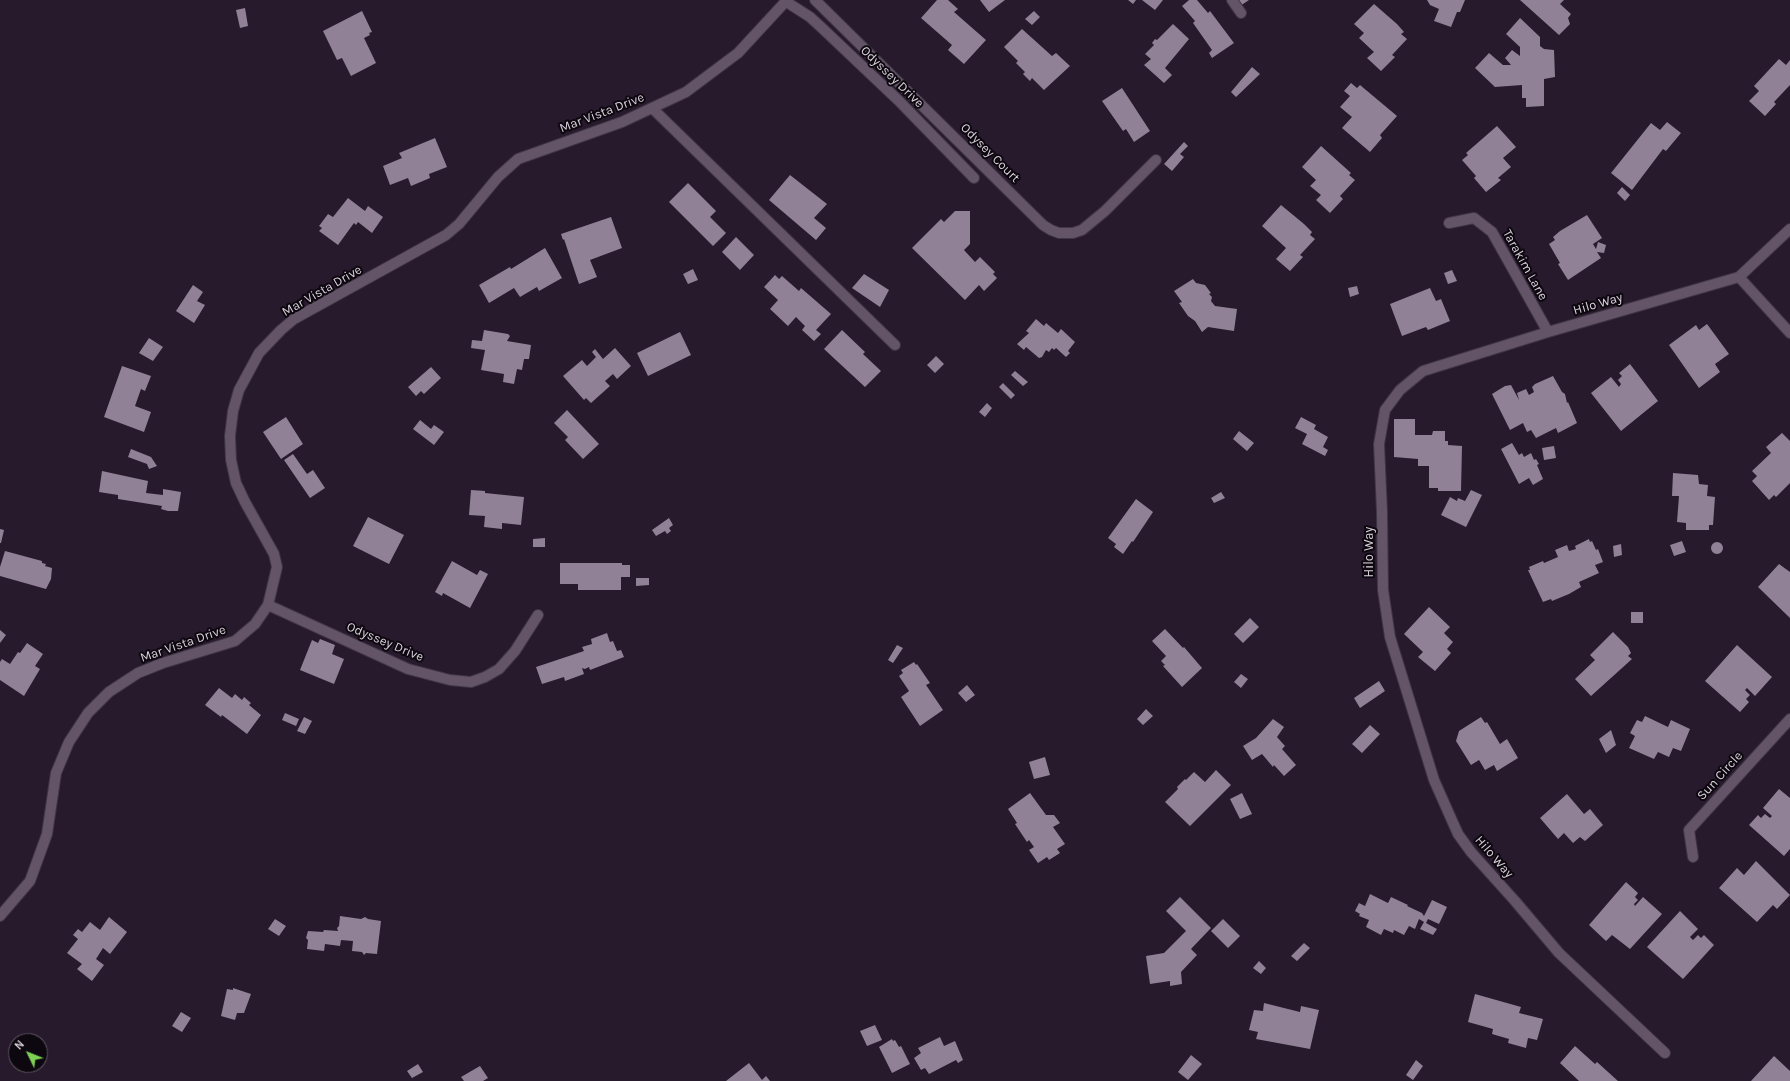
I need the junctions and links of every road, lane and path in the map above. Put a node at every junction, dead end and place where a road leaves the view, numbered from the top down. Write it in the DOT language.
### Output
graph roads {
  1 [pos="815,0"];
  2 [pos="1232,0"];
  3 [pos="786,1"];
  4 [pos="1242,13"];
  5 [pos="652,108"];
  6 [pos="1156,160"];
  7 [pos="974,178"];
  8 [pos="1449,222"];
  9 [pos="1790,229"];
  10 [pos="1738,277"];
  11 [pos="1548,332"];
  12 [pos="1790,333"];
  13 [pos="895,345"];
  14 [pos="268,605"];
  15 [pos="538,615"];
  16 [pos="1790,719"];
  17 [pos="1694,857"];
  18 [pos="0,916"];
  19 [pos="1666,1053"];
  1 -- 6 [label="street, Odysey Court"];
  2 -- 4 [label="street"];
  3 -- 5 [label="street, Mar Vista Drive"];
  3 -- 7 [label="street, Odyssey Drive"];
  5 -- 13 [label="street"];
  5 -- 14 [label="street, Mar Vista Drive"];
  8 -- 11 [label="street, Tarakim Lane"];
  9 -- 10 [label="street, Hilo Way"];
  10 -- 11 [label="street, Hilo Way"];
  10 -- 12 [label="street"];
  11 -- 19 [label="street, Hilo Way"];
  14 -- 15 [label="street, Odyssey Drive"];
  14 -- 18 [label="street, Mar Vista Drive"];
  16 -- 17 [label="street, Sun Circle"];
}
